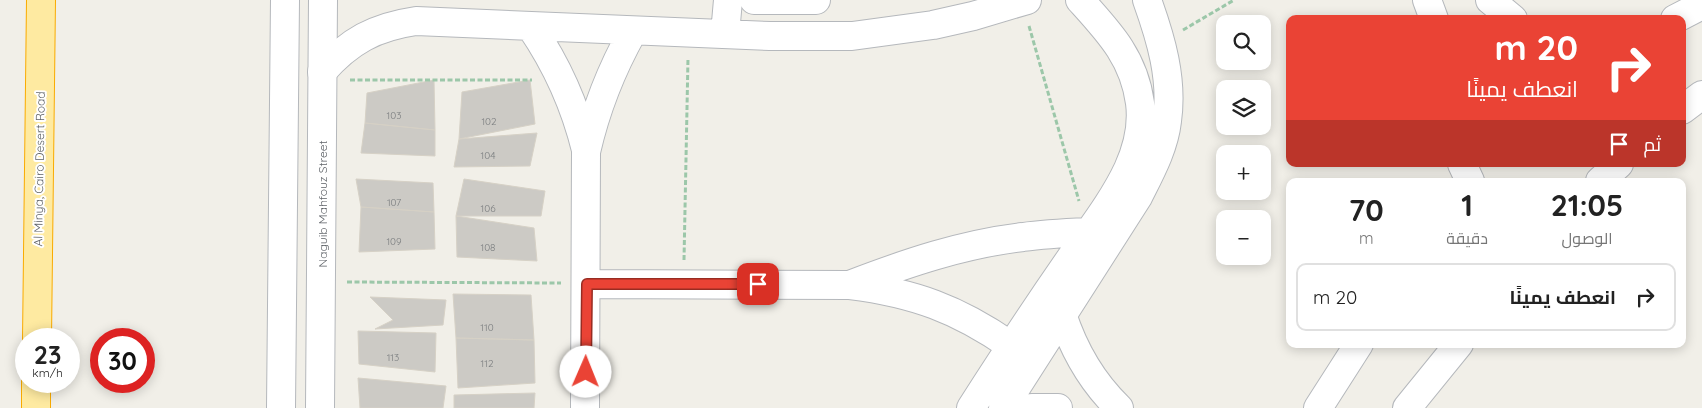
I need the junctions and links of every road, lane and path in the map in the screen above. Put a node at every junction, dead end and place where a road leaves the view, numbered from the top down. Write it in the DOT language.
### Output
graph roads {
  1 [pos="41,0"];
  2 [pos="284,0"];
  3 [pos="323,0"];
  4 [pos="728,0"];
  5 [pos="754,0"];
  6 [pos="816,0"];
  7 [pos="1080,0"];
  8 [pos="1147,0"];
  9 [pos="1234,0"];
  10 [pos="1426,0"];
  11 [pos="1490,0"];
  12 [pos="1024,1"];
  13 [pos="1702,5"];
  14 [pos="1432,15"];
  15 [pos="1508,15"];
  16 [pos="1683,15"];
  17 [pos="531,27"];
  18 [pos="634,31"];
  19 [pos="689,33"];
  20 [pos="725,34"];
  21 [pos="1161,43"];
  22 [pos="322,77"];
  23 [pos="562,80"];
  24 [pos="1702,94"];
  25 [pos="1686,107"];
  26 [pos="586,152"];
  27 [pos="1615,167"];
  28 [pos="282,173"];
  29 [pos="322,174"];
  30 [pos="1603,178"];
  31 [pos="1088,232"];
  32 [pos="322,282"];
  33 [pos="587,284"];
  34 [pos="684,284"];
  35 [pos="850,285"];
  36 [pos="1062,314"];
  37 [pos="37,328"];
  38 [pos="1010,346"];
  39 [pos="1356,348"];
  40 [pos="1457,348"];
  41 [pos="36,393"];
  42 [pos="36,408"];
  43 [pos="281,408"];
  44 [pos="320,408"];
  45 [pos="585,408"];
  46 [pos="971,408"];
  47 [pos="1003,408"];
  48 [pos="1032,408"];
  49 [pos="1058,408"];
  50 [pos="1119,408"];
  51 [pos="1318,408"];
  52 [pos="1407,408"];
  1 -- 37 [label="highway, Al Minya, Cairo Desert Road"];
  2 -- 28 [label="street"];
  3 -- 22 [label="street, Naguib Mahfouz Street"];
  4 -- 20 [label="street"];
  5 -- 6 [label="street"];
  7 -- 31 [label="street"];
  8 -- 21 [label="street"];
  9 -- 21 [label="path"];
  10 -- 14 [label="street"];
  11 -- 15 [label="street"];
  12 -- 20 [label="street"];
  12 -- 31 [label="path"];
  13 -- 16 [label="street"];
  17 -- 18 [label="street"];
  17 -- 22 [label="street"];
  17 -- 23 [label="street"];
  18 -- 19 [label="street"];
  18 -- 26 [label="street"];
  19 -- 20 [label="street"];
  19 -- 34 [label="path"];
  21 -- 36 [label="street"];
  22 -- 23 [label="path"];
  22 -- 29 [label="street, Naguib Mahfouz Street"];
  23 -- 26 [label="street"];
  24 -- 25 [label="street"];
  26 -- 33 [label="street"];
  27 -- 30 [label="street"];
  28 -- 29 [label="street"];
  28 -- 43 [label="street"];
  29 -- 32 [label="street, Naguib Mahfouz Street"];
  31 -- 35 [label="street"];
  31 -- 38 [label="street"];
  32 -- 33 [label="path"];
  32 -- 44 [label="street, Naguib Mahfouz Street"];
  33 -- 34 [label="street"];
  33 -- 45 [label="street"];
  34 -- 35 [label="street"];
  35 -- 38 [label="street"];
  36 -- 47 [label="street"];
  36 -- 50 [label="street"];
  38 -- 46 [label="street"];
  39 -- 51 [label="street"];
  40 -- 52 [label="street"];
  41 -- 42 [label="highway"];
  48 -- 49 [label="street"];
}
